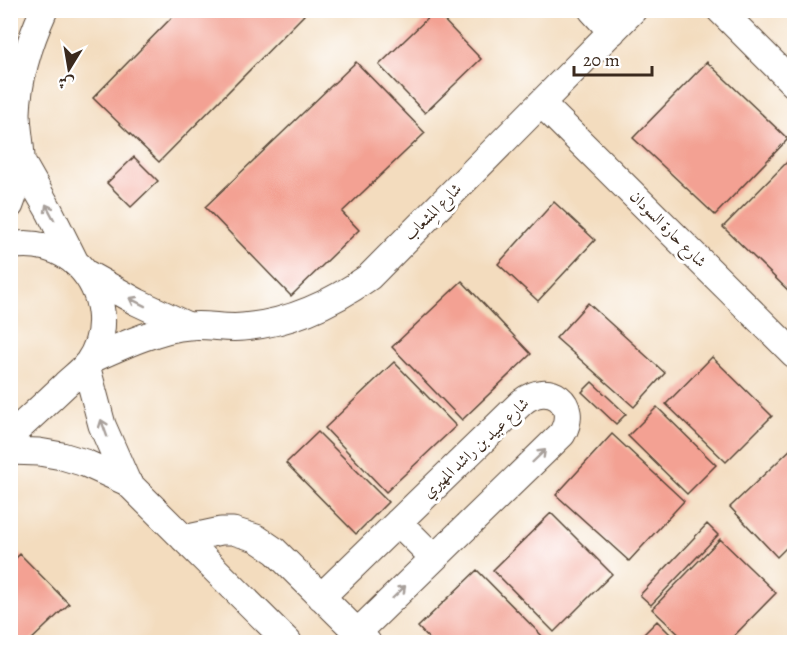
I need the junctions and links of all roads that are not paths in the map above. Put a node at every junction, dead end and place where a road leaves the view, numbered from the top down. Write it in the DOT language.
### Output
graph roads {
  1 [pos="44,10"];
  2 [pos="592,10"];
  3 [pos="633,10"];
  4 [pos="720,10"];
  5 [pos="612,32"];
  6 [pos="795,84"];
  7 [pos="541,103"];
  8 [pos="21,163"];
  9 [pos="10,205"];
  10 [pos="10,246"];
  11 [pos="81,268"];
  12 [pos="188,326"];
  13 [pos="795,354"];
  14 [pos="88,363"];
  15 [pos="10,436"];
  16 [pos="10,451"];
  17 [pos="127,482"];
  18 [pos="398,522"];
  19 [pos="184,539"];
  20 [pos="434,558"];
  21 [pos="321,597"];
  22 [pos="362,638"];
  23 [pos="288,642"];
  1 -- 8 [label="street"];
  2 -- 5 [label="street"];
  3 -- 5 [label="street, شارع المِشعاب"];
  4 -- 6 [label="street"];
  5 -- 7 [label="street, شارع المِشعاب"];
  7 -- 12 [label="street, شارع المِشعاب"];
  7 -- 13 [label="street, شارع حارة السودان"];
  8 -- 9 [label="street"];
  11 -- 8 [label="street, one-way"];
  10 -- 11 [label="street, شارع المِشعاب"];
  12 -- 11 [label="street, شارع المِشعاب, one-way"];
  11 -- 14 [label="street"];
  12 -- 14 [label="street, شارع المِشعاب"];
  14 -- 15 [label="street"];
  17 -- 14 [label="street, one-way"];
  16 -- 17 [label="street"];
  17 -- 19 [label="street"];
  18 -- 20 [label="street"];
  20 -- 18 [label="street, شارع عبيد بن راشد المهيري, one-way"];
  18 -- 21 [label="street, شارع عبيد بن راشد المهيري"];
  19 -- 21 [label="street"];
  19 -- 23 [label="street"];
  22 -- 20 [label="street, شارع عبيد بن راشد المهيري, one-way"];
  21 -- 22 [label="street"];
}
